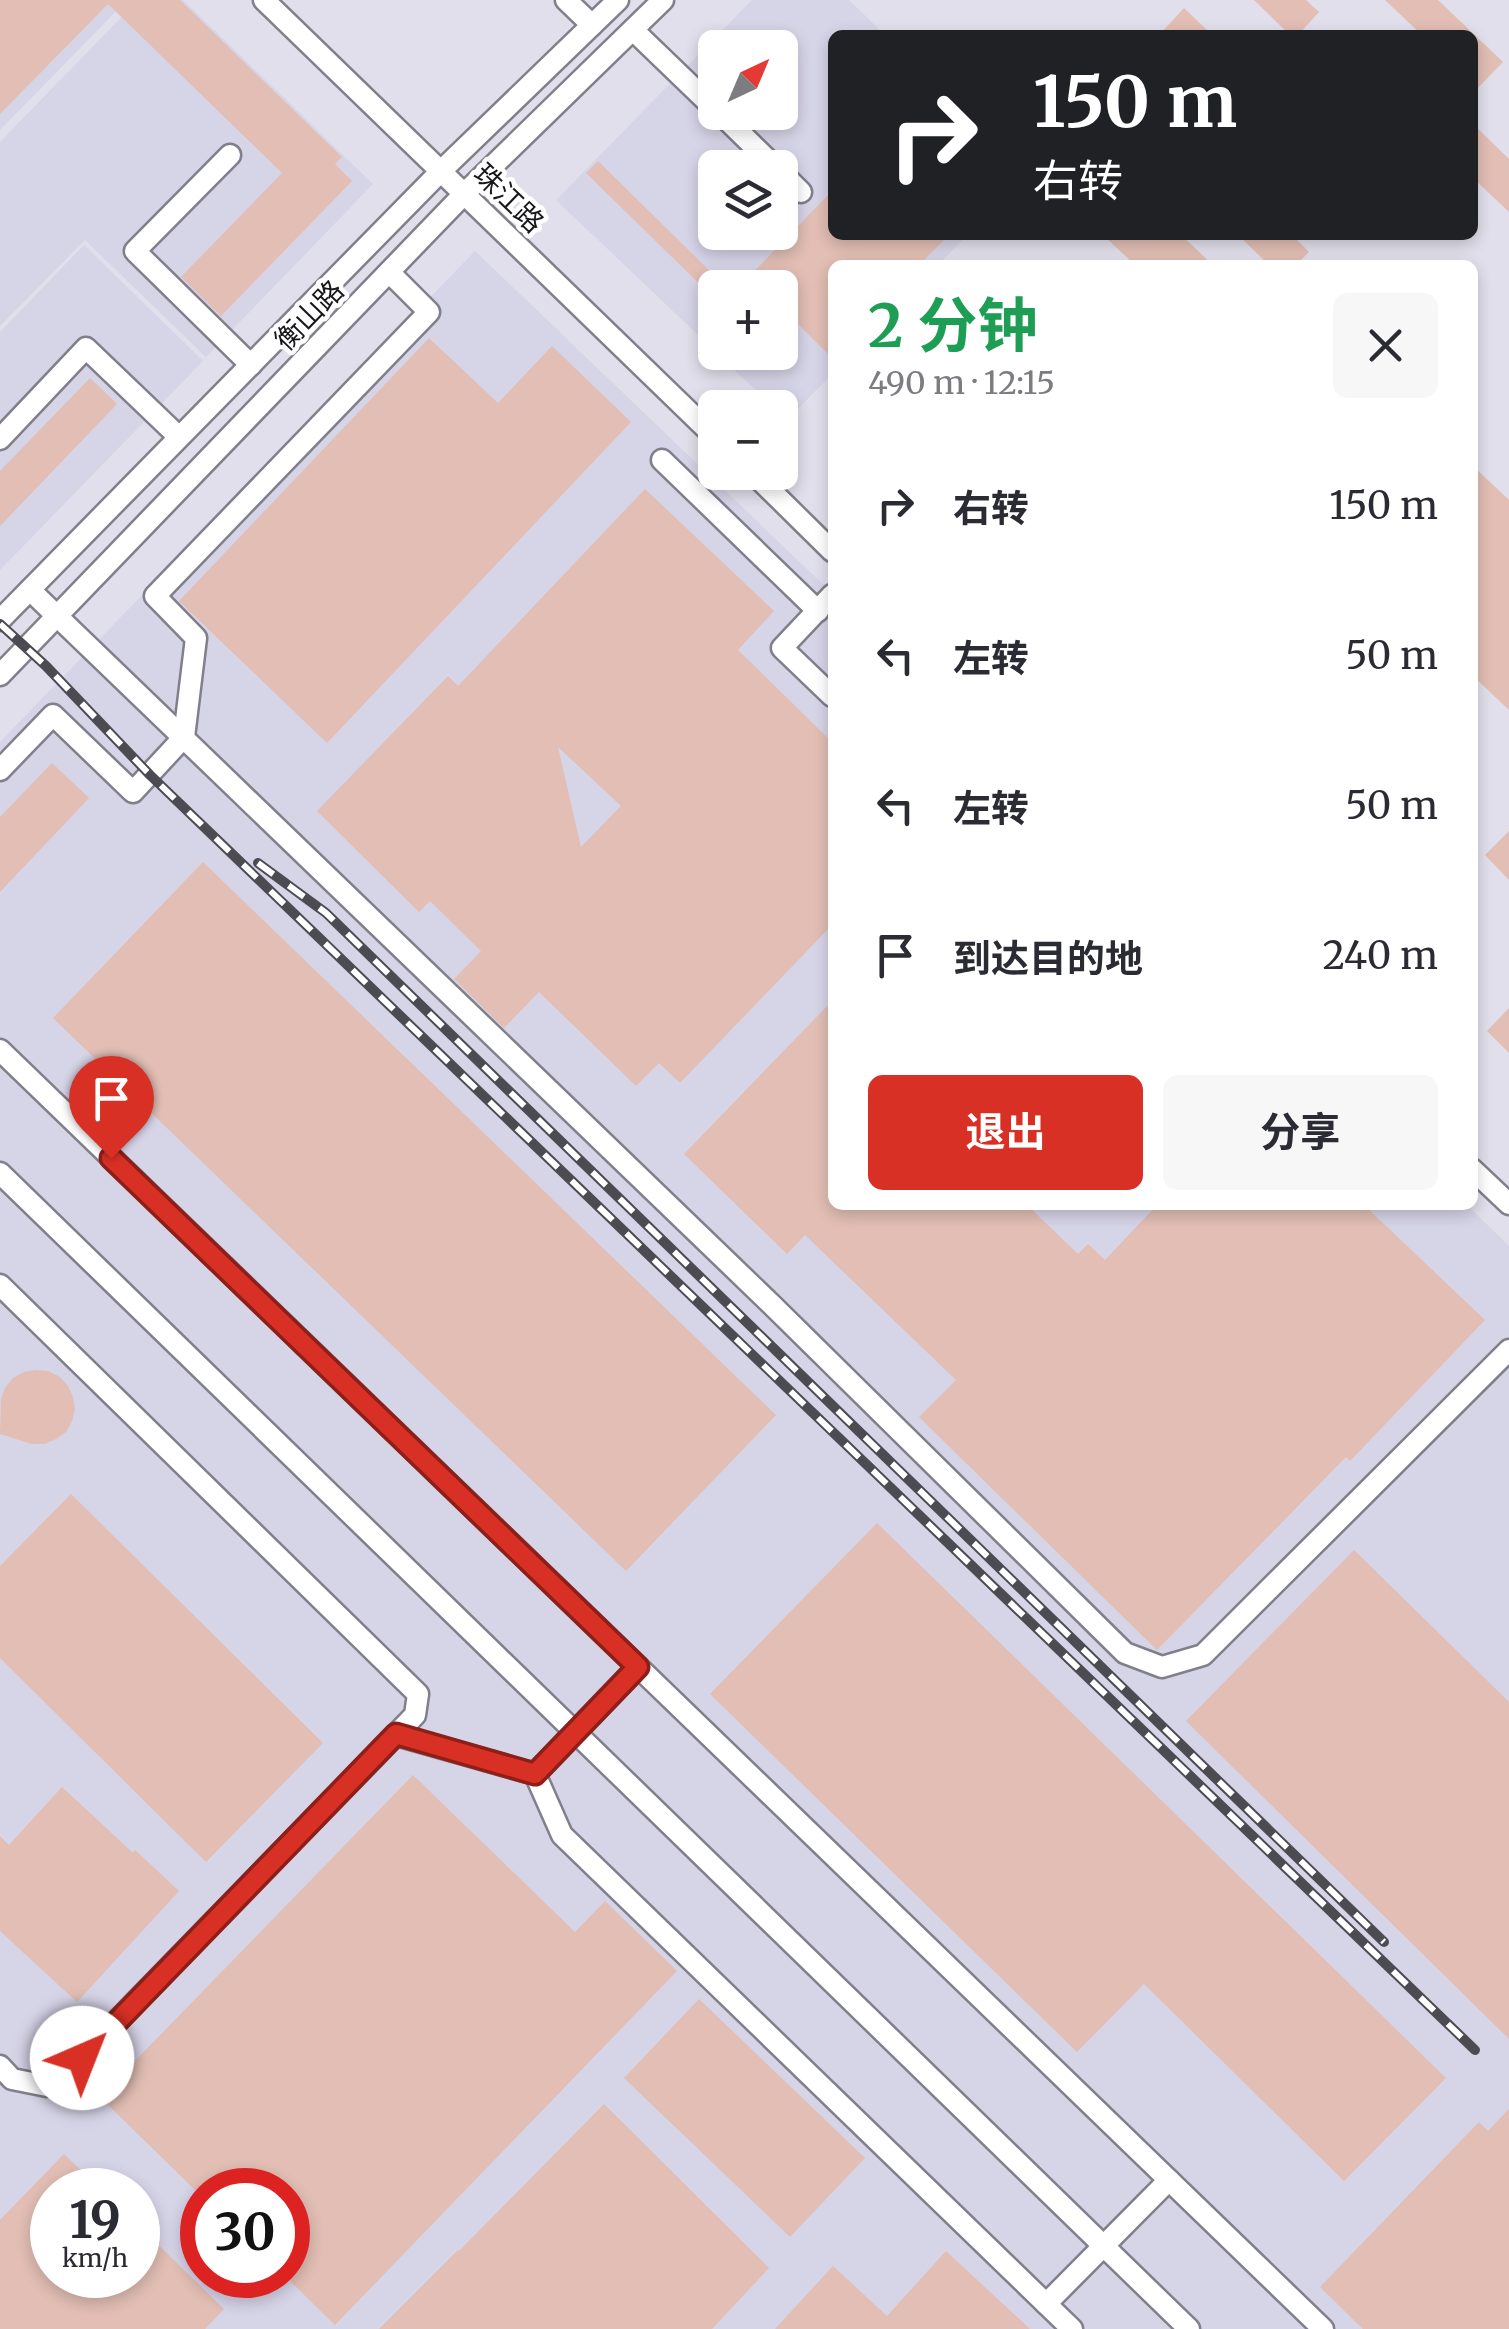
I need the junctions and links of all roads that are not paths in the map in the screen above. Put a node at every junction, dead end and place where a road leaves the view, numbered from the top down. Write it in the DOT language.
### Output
graph roads {
  1 [pos="264,0"];
  2 [pos="566,0"];
  3 [pos="618,0"];
  4 [pos="663,0"];
  5 [pos="592,25"];
  6 [pos="633,30"];
  7 [pos="698,93"];
  8 [pos="737,130"];
  9 [pos="758,150"];
  10 [pos="230,155"];
  11 [pos="441,171"];
  12 [pos="798,189"];
  13 [pos="801,192"];
  14 [pos="464,193"];
  15 [pos="389,272"];
  16 [pos="251,365"];
  17 [pos="698,420"];
  18 [pos="179,437"];
  19 [pos="0,439"];
  20 [pos="662,460"];
  21 [pos="770,490"];
  22 [pos="828,547"];
  23 [pos="30,590"];
  24 [pos="825,603"];
  25 [pos="57,616"];
  26 [pos="0,620"];
  27 [pos="0,675"];
  28 [pos="828,692"];
  29 [pos="184,738"];
  30 [pos="0,770"];
  31 [pos="0,1050"];
  32 [pos="0,1173"];
  33 [pos="1478,1175"];
  34 [pos="1509,1204"];
  35 [pos="0,1286"];
  36 [pos="1509,1350"];
  37 [pos="638,1667"];
  38 [pos="576,1733"];
  39 [pos="396,1734"];
  40 [pos="535,1774"];
  41 [pos="0,2066"];
  42 [pos="1168,2180"];
  43 [pos="1103,2245"];
  44 [pos="1046,2304"];
  45 [pos="1072,2329"];
  46 [pos="1189,2329"];
  47 [pos="1323,2329"];
  1 -- 11 [label="street, 珠江路"];
  2 -- 5 [label="street"];
  3 -- 5 [label="street, 衡山路"];
  4 -- 6 [label="street, 衡山路"];
  5 -- 11 [label="street, 衡山路"];
  6 -- 7 [label="street"];
  6 -- 14 [label="street, 衡山路"];
  8 -- 9 [label="street"];
  10 -- 16 [label="street"];
  11 -- 14 [label="street, 珠江路"];
  11 -- 16 [label="street, 衡山路"];
  12 -- 13 [label="street"];
  14 -- 15 [label="street, 衡山路"];
  14 -- 17 [label="street, 珠江路"];
  15 -- 25 [label="street, 衡山路"];
  15 -- 29 [label="street"];
  16 -- 18 [label="street, 衡山路"];
  18 -- 19 [label="street"];
  18 -- 23 [label="street, 衡山路"];
  20 -- 24 [label="street"];
  21 -- 22 [label="street"];
  23 -- 25 [label="street"];
  23 -- 26 [label="street, 衡山路"];
  24 -- 28 [label="street"];
  25 -- 27 [label="street, 衡山路"];
  25 -- 29 [label="street"];
  29 -- 30 [label="street"];
  29 -- 36 [label="street"];
  31 -- 37 [label="street"];
  32 -- 38 [label="street"];
  33 -- 34 [label="street"];
  35 -- 39 [label="street"];
  37 -- 38 [label="street"];
  37 -- 42 [label="street"];
  38 -- 40 [label="street"];
  38 -- 43 [label="street"];
  39 -- 40 [label="street"];
  39 -- 41 [label="street"];
  40 -- 44 [label="street"];
  42 -- 43 [label="street"];
  42 -- 47 [label="street"];
  43 -- 44 [label="street"];
  43 -- 46 [label="street"];
  44 -- 45 [label="street"];
}
